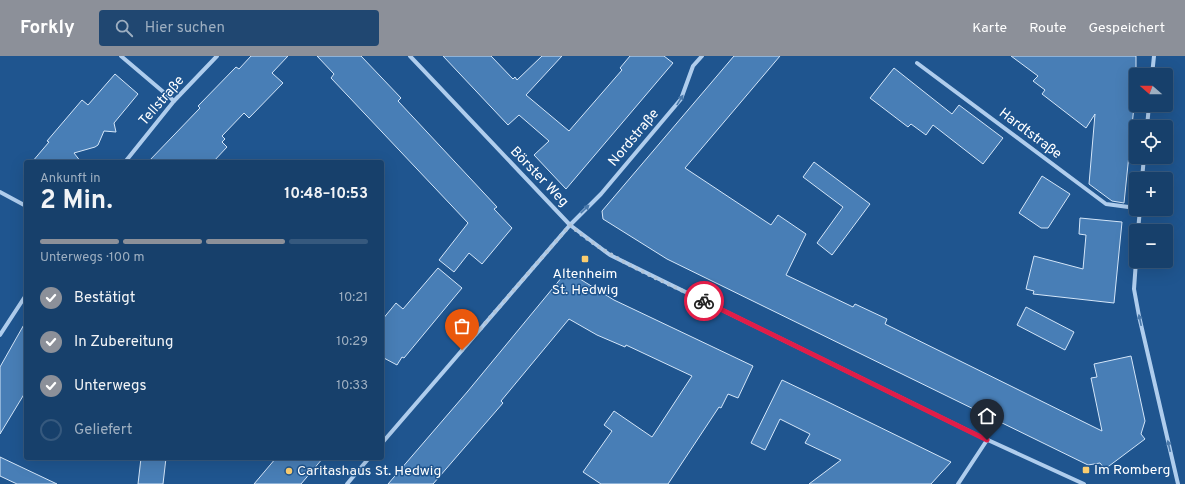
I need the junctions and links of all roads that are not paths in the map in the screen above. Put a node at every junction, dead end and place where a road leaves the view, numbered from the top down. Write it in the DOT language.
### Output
graph roads {
  1 [pos="121,56"];
  2 [pos="218,56"];
  3 [pos="410,56"];
  4 [pos="702,56"];
  5 [pos="1154,56"];
  6 [pos="917,63"];
  7 [pos="1153,68"];
  8 [pos="174,101"];
  9 [pos="127,160"];
  10 [pos="0,192"];
  11 [pos="24,205"];
  12 [pos="1129,207"];
  13 [pos="570,225"];
  14 [pos="1136,268"];
  15 [pos="24,299"];
  16 [pos="0,335"];
  17 [pos="384,440"];
  18 [pos="987,440"];
  19 [pos="367,460"];
  20 [pos="347,484"];
  21 [pos="958,484"];
  22 [pos="1084,484"];
  23 [pos="1178,484"];
  1 -- 8 [label="street"];
  2 -- 8 [label="street, Tellstraße"];
  3 -- 13 [label="street, Börster Weg"];
  13 -- 4 [label="street, Nordstraße, one-way"];
  5 -- 7 [label="street"];
  6 -- 12 [label="street, Hardtstraße"];
  8 -- 9 [label="street, Tellstraße"];
  10 -- 11 [label="street"];
  13 -- 17 [label="street, Nordstraße"];
  13 -- 18 [label="street, Börster Weg"];
  23 -- 14 [label="street, one-way"];
  15 -- 16 [label="street"];
  18 -- 21 [label="street"];
  18 -- 22 [label="street, Börster Weg"];
  19 -- 20 [label="street"];
}
